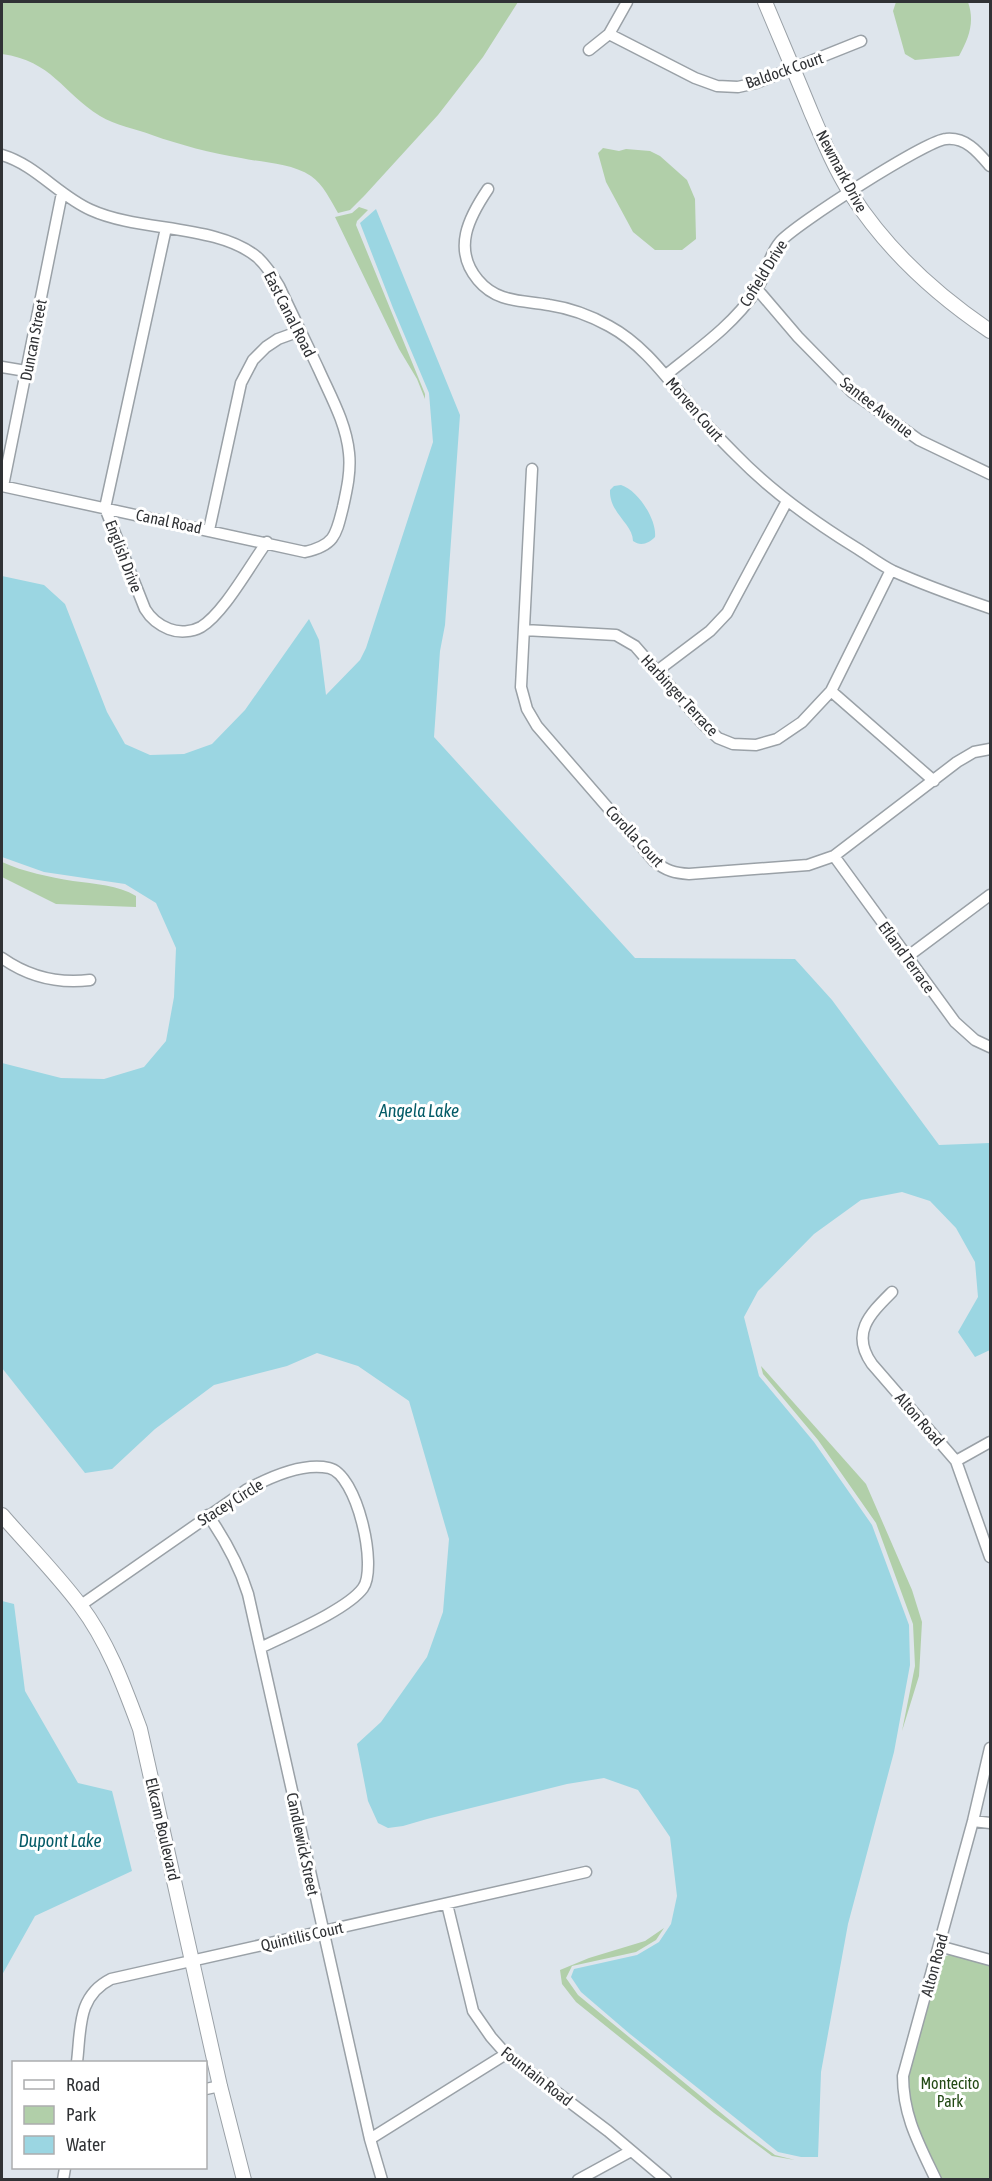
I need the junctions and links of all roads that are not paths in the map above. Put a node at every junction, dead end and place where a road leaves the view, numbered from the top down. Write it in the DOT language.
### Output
graph roads {
  1 [pos="627,2"];
  2 [pos="765,2"];
  3 [pos="609,34"];
  4 [pos="861,41"];
  5 [pos="589,50"];
  6 [pos="793,70"];
  7 [pos="2,155"];
  8 [pos="990,166"];
  9 [pos="488,189"];
  10 [pos="850,192"];
  11 [pos="63,193"];
  12 [pos="165,228"];
  13 [pos="758,289"];
  14 [pos="300,331"];
  15 [pos="990,331"];
  16 [pos="2,367"];
  17 [pos="26,372"];
  18 [pos="666,375"];
  19 [pos="532,469"];
  20 [pos="990,474"];
  21 [pos="2,486"];
  22 [pos="787,501"];
  23 [pos="105,508"];
  24 [pos="209,530"];
  25 [pos="267,542"];
  26 [pos="891,570"];
  27 [pos="990,608"];
  28 [pos="524,630"];
  29 [pos="657,671"];
  30 [pos="831,691"];
  31 [pos="990,749"];
  32 [pos="934,781"];
  33 [pos="834,856"];
  34 [pos="990,895"];
  35 [pos="907,957"];
  36 [pos="2,958"];
  37 [pos="90,980"];
  38 [pos="990,1047"];
  39 [pos="892,1292"];
  40 [pos="990,1442"];
  41 [pos="956,1461"];
  42 [pos="2,1515"];
  43 [pos="208,1515"];
  44 [pos="990,1557"];
  45 [pos="81,1605"];
  46 [pos="260,1648"];
  47 [pos="990,1748"];
  48 [pos="973,1821"];
  49 [pos="990,1823"];
  50 [pos="586,1872"];
  51 [pos="447,1904"];
  52 [pos="322,1931"];
  53 [pos="939,1947"];
  54 [pos="990,1959"];
  55 [pos="194,1960"];
  56 [pos="506,2054"];
  57 [pos="77,2061"];
  58 [pos="220,2086"];
  59 [pos="207,2089"];
  60 [pos="370,2139"];
  61 [pos="631,2151"];
  62 [pos="244,2180"];
  63 [pos="382,2180"];
  64 [pos="578,2180"];
  65 [pos="666,2180"];
  66 [pos="936,2180"];
  1 -- 3 [label="street"];
  2 -- 6 [label="street, Newmark Drive"];
  3 -- 5 [label="street"];
  3 -- 6 [label="street, Baldock Court"];
  4 -- 6 [label="street, Baldock Court"];
  6 -- 10 [label="street, Newmark Drive"];
  7 -- 11 [label="street, East Canal Road"];
  8 -- 10 [label="street, Cofield Drive"];
  9 -- 18 [label="street, Morven Court"];
  10 -- 13 [label="street, Cofield Drive"];
  10 -- 15 [label="street, Newmark Drive"];
  11 -- 12 [label="street, East Canal Road"];
  11 -- 17 [label="street, Duncan Street"];
  12 -- 14 [label="street, East Canal Road"];
  12 -- 23 [label="street, English Drive"];
  13 -- 18 [label="street, Cofield Drive"];
  13 -- 20 [label="street, Santee Avenue"];
  14 -- 24 [label="street"];
  14 -- 25 [label="street, East Canal Road"];
  16 -- 17 [label="street"];
  17 -- 21 [label="street, Duncan Street"];
  18 -- 22 [label="street, Morven Court"];
  19 -- 28 [label="street, Corolla Court"];
  21 -- 23 [label="street, Canal Road"];
  22 -- 26 [label="street, Morven Court"];
  22 -- 29 [label="street"];
  23 -- 24 [label="street, Canal Road"];
  23 -- 25 [label="street, English Drive"];
  24 -- 25 [label="street, Canal Road"];
  26 -- 27 [label="street, Morven Court"];
  26 -- 30 [label="street, Harbinger Terrace"];
  28 -- 29 [label="street, Harbinger Terrace"];
  28 -- 33 [label="street, Corolla Court"];
  29 -- 30 [label="street, Harbinger Terrace"];
  30 -- 32 [label="street"];
  31 -- 32 [label="street, Corolla Court"];
  32 -- 33 [label="street, Corolla Court"];
  33 -- 35 [label="street, Efland Terrace"];
  34 -- 35 [label="street"];
  35 -- 38 [label="street, Efland Terrace"];
  36 -- 37 [label="street"];
  39 -- 41 [label="street, Alton Road"];
  40 -- 41 [label="street"];
  41 -- 44 [label="street, Alton Road"];
  42 -- 45 [label="street, Elkcam Boulevard"];
  43 -- 45 [label="street, Stacey Circle"];
  43 -- 46 [label="street, Candlewick Street"];
  43 -- 46 [label="street, Stacey Circle"];
  45 -- 55 [label="street, Elkcam Boulevard"];
  46 -- 52 [label="street, Candlewick Street"];
  47 -- 48 [label="street, Alton Road"];
  48 -- 49 [label="street"];
  48 -- 53 [label="street, Alton Road"];
  50 -- 51 [label="street, Quintilis Court"];
  51 -- 52 [label="street, Quintilis Court"];
  51 -- 56 [label="street, Fountain Road"];
  52 -- 55 [label="street, Quintilis Court"];
  52 -- 60 [label="street, Candlewick Street"];
  53 -- 54 [label="street"];
  53 -- 66 [label="street, Alton Road"];
  55 -- 57 [label="street, Quintilis Court"];
  55 -- 58 [label="street, Elkcam Boulevard"];
  56 -- 60 [label="street"];
  56 -- 61 [label="street, Fountain Road"];
  58 -- 59 [label="street"];
  58 -- 62 [label="street, Elkcam Boulevard"];
  60 -- 63 [label="street, Candlewick Street"];
  61 -- 64 [label="street"];
  61 -- 65 [label="street, Fountain Road"];
}
